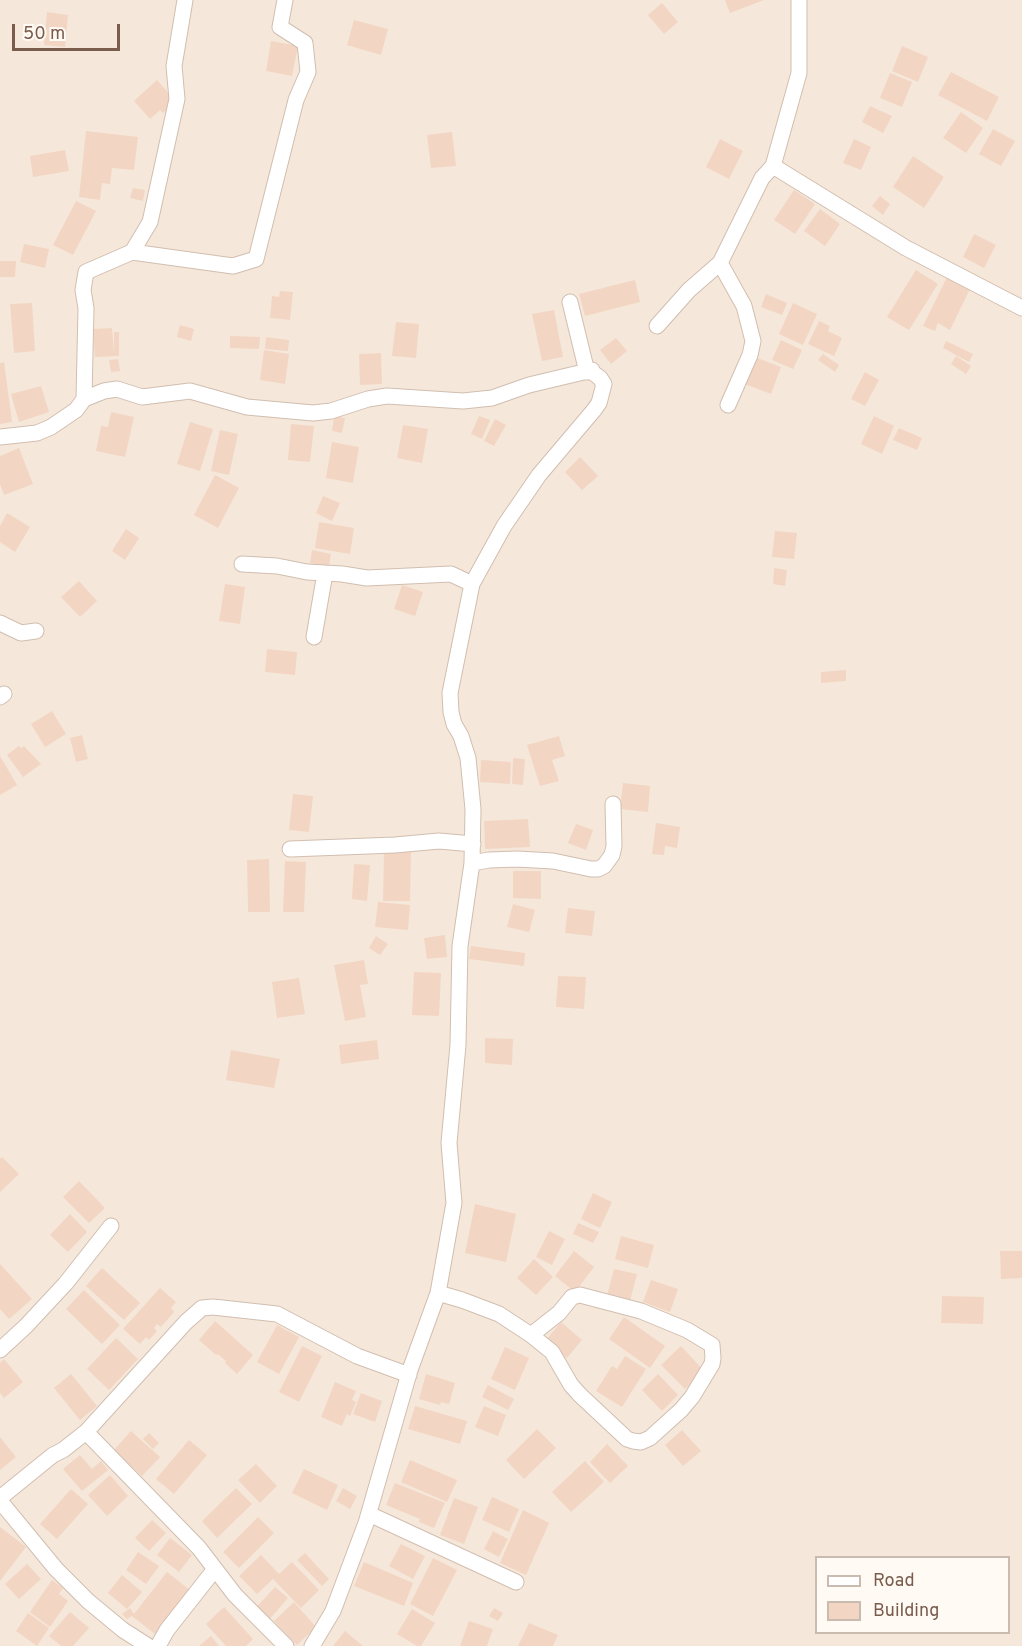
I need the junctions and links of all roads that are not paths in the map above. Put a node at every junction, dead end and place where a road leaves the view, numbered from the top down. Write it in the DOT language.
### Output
graph roads {
  1 [pos="185,0"];
  2 [pos="285,0"];
  3 [pos="800,0"];
  4 [pos="773,166"];
  5 [pos="132,252"];
  6 [pos="720,262"];
  7 [pos="570,302"];
  8 [pos="1022,308"];
  9 [pos="657,327"];
  10 [pos="587,372"];
  11 [pos="84,399"];
  12 [pos="728,405"];
  13 [pos="0,437"];
  14 [pos="242,564"];
  15 [pos="325,573"];
  16 [pos="472,584"];
  17 [pos="0,623"];
  18 [pos="36,631"];
  19 [pos="314,638"];
  20 [pos="613,804"];
  21 [pos="473,844"];
  22 [pos="290,849"];
  23 [pos="472,863"];
  24 [pos="111,1226"];
  25 [pos="438,1293"];
  26 [pos="531,1335"];
  27 [pos="0,1350"];
  28 [pos="409,1375"];
  29 [pos="86,1432"];
  30 [pos="1,1505"];
  31 [pos="369,1514"];
  32 [pos="215,1569"];
  33 [pos="516,1582"];
  34 [pos="148,1646"];
  35 [pos="158,1646"];
  36 [pos="286,1646"];
  37 [pos="312,1646"];
  1 -- 5 [label="street"];
  2 -- 5 [label="street"];
  3 -- 4 [label="street"];
  4 -- 6 [label="street"];
  4 -- 8 [label="street"];
  5 -- 11 [label="street"];
  6 -- 9 [label="street"];
  6 -- 12 [label="street"];
  7 -- 10 [label="street"];
  10 -- 11 [label="street"];
  10 -- 16 [label="street"];
  11 -- 13 [label="street"];
  14 -- 15 [label="street"];
  15 -- 16 [label="street"];
  15 -- 19 [label="street"];
  16 -- 21 [label="street"];
  17 -- 18 [label="street"];
  20 -- 23 [label="street"];
  21 -- 22 [label="street"];
  21 -- 23 [label="street"];
  23 -- 25 [label="street"];
  24 -- 27 [label="street"];
  25 -- 26 [label="street"];
  25 -- 28 [label="street"];
  26 -- 26 [label="street"];
  28 -- 29 [label="street"];
  28 -- 31 [label="street"];
  29 -- 30 [label="street"];
  29 -- 32 [label="street"];
  30 -- 34 [label="street"];
  31 -- 33 [label="street"];
  31 -- 37 [label="street"];
  32 -- 35 [label="street"];
  32 -- 36 [label="street"];
}
